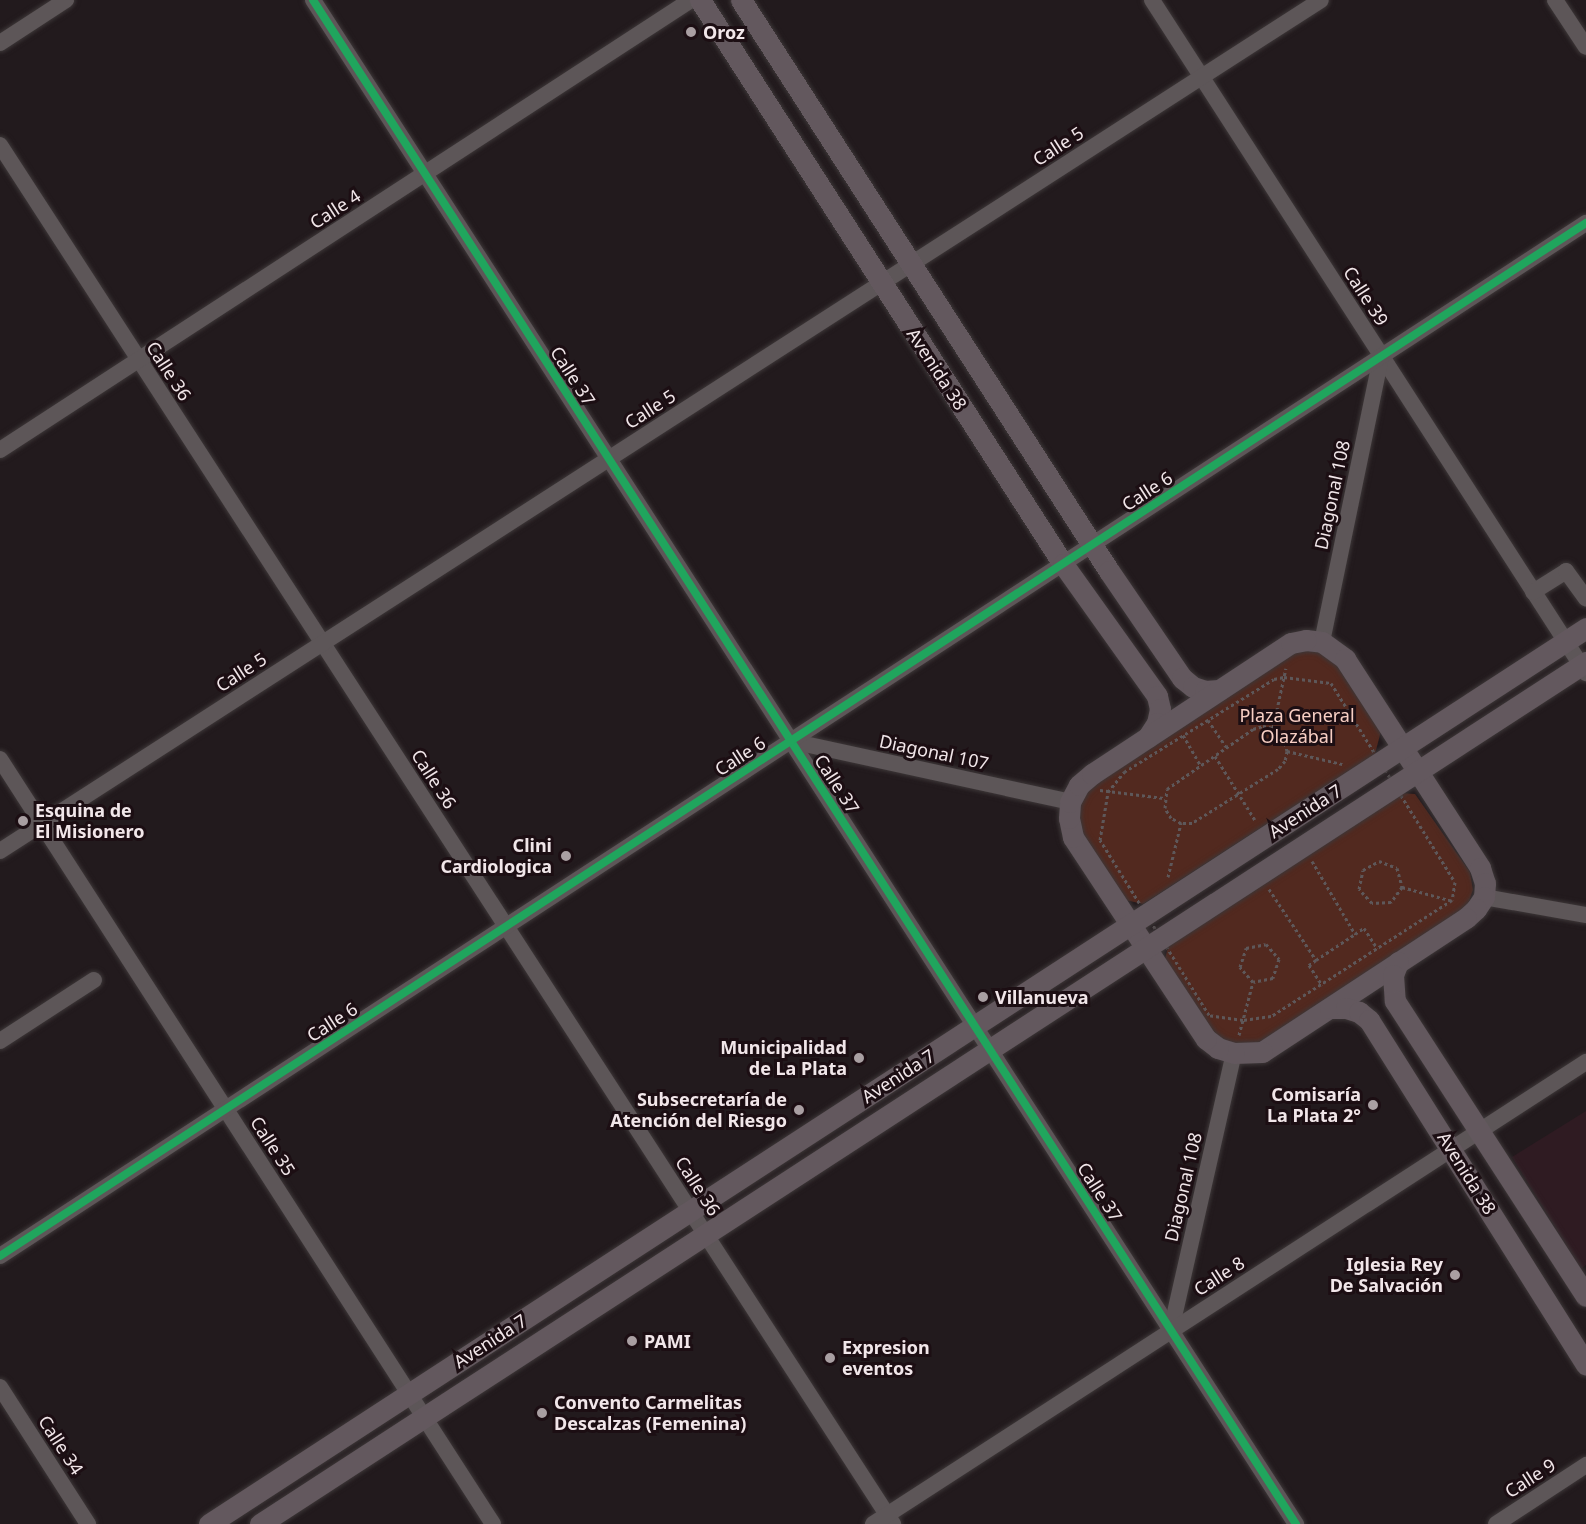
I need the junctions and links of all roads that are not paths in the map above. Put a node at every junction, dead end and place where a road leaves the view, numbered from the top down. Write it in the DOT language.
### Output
graph roads {
  1 [pos="66,0"];
  2 [pos="313,0"];
  3 [pos="691,0"];
  4 [pos="700,0"];
  5 [pos="741,0"];
  6 [pos="1152,0"];
  7 [pos="1321,0"];
  8 [pos="1556,0"];
  9 [pos="0,43"];
  10 [pos="1586,47"];
  11 [pos="1201,77"];
  12 [pos="0,145"];
  13 [pos="425,174"];
  14 [pos="1586,223"];
  15 [pos="911,264"];
  16 [pos="882,283"];
  17 [pos="1382,356"];
  18 [pos="139,360"];
  19 [pos="0,450"];
  20 [pos="609,459"];
  21 [pos="1092,545"];
  22 [pos="1063,564"];
  23 [pos="1533,592"];
  24 [pos="1586,600"];
  25 [pos="1586,628"];
  26 [pos="1322,642"];
  27 [pos="1566,642"];
  28 [pos="323,643"];
  29 [pos="1584,667"];
  30 [pos="1219,690"];
  31 [pos="1148,737"];
  32 [pos="791,741"];
  33 [pos="1402,748"];
  34 [pos="0,759"];
  35 [pos="1418,772"];
  36 [pos="1074,793"];
  37 [pos="42,824"];
  38 [pos="0,851"];
  39 [pos="1480,903"];
  40 [pos="1586,915"];
  41 [pos="1131,925"];
  42 [pos="506,926"];
  43 [pos="1146,948"];
  44 [pos="1398,963"];
  45 [pos="93,980"];
  46 [pos="1330,1008"];
  47 [pos="975,1026"];
  48 [pos="0,1041"];
  49 [pos="990,1050"];
  50 [pos="1234,1053"];
  51 [pos="1586,1062"];
  52 [pos="225,1109"];
  53 [pos="1480,1132"];
  54 [pos="1453,1149"];
  55 [pos="691,1211"];
  56 [pos="706,1234"];
  57 [pos="0,1256"];
  58 [pos="1586,1296"];
  59 [pos="1171,1330"];
  60 [pos="1586,1364"];
  61 [pos="0,1387"];
  62 [pos="410,1394"];
  63 [pos="424,1417"];
  64 [pos="1586,1465"];
  65 [pos="885,1521"];
  66 [pos="88,1524"];
  67 [pos="209,1524"];
  68 [pos="260,1524"];
  69 [pos="493,1524"];
  70 [pos="1296,1524"];
  71 [pos="1496,1524"];
  1 -- 9 [label="street"];
  2 -- 13 [label="street, Calle 37"];
  3 -- 13 [label="street, Calle 4"];
  4 -- 16 [label="main road, Avenida 38"];
  5 -- 15 [label="main road, Avenida 38"];
  6 -- 11 [label="street, Calle 39"];
  7 -- 11 [label="street, Calle 5"];
  8 -- 10 [label="street"];
  11 -- 15 [label="street, Calle 5"];
  11 -- 17 [label="street, Calle 39"];
  12 -- 18 [label="street, Calle 36"];
  13 -- 18 [label="street, Calle 4"];
  13 -- 20 [label="street, Calle 37"];
  14 -- 17 [label="street, Calle 6"];
  15 -- 16 [label="street, Calle 5"];
  15 -- 21 [label="main road, Avenida 38"];
  16 -- 20 [label="street, Calle 5"];
  16 -- 22 [label="main road, Avenida 38"];
  17 -- 21 [label="street, Calle 6"];
  17 -- 23 [label="street, Calle 39"];
  17 -- 26 [label="street, Diagonal 108"];
  18 -- 19 [label="street, Calle 4"];
  18 -- 28 [label="street, Calle 36"];
  20 -- 28 [label="street, Calle 5"];
  20 -- 32 [label="street, Calle 37"];
  21 -- 22 [label="street, Calle 6"];
  21 -- 30 [label="main road, Avenida 38"];
  22 -- 31 [label="main road, Avenida 38"];
  22 -- 32 [label="street, Calle 6"];
  23 -- 24 [label="street"];
  23 -- 27 [label="street, Calle 39"];
  25 -- 27 [label="main road, Avenida 7"];
  26 -- 30 [label="main road"];
  26 -- 33 [label="main road"];
  27 -- 29 [label="street, Calle 39"];
  27 -- 33 [label="main road, Avenida 7"];
  28 -- 37 [label="street, Calle 5"];
  28 -- 42 [label="street, Calle 36"];
  29 -- 35 [label="main road, Avenida 7"];
  30 -- 31 [label="main road"];
  31 -- 36 [label="main road"];
  32 -- 36 [label="street, Diagonal 107"];
  32 -- 42 [label="street, Calle 6"];
  32 -- 47 [label="street, Calle 37"];
  33 -- 35 [label="main road"];
  33 -- 41 [label="main road, Avenida 7"];
  34 -- 37 [label="street, Calle 35"];
  35 -- 39 [label="main road"];
  35 -- 43 [label="main road, Avenida 7"];
  36 -- 41 [label="main road"];
  37 -- 38 [label="street, Calle 5"];
  37 -- 52 [label="street, Calle 35"];
  39 -- 40 [label="street"];
  39 -- 44 [label="main road"];
  41 -- 43 [label="main road"];
  41 -- 47 [label="main road, Avenida 7"];
  42 -- 52 [label="street, Calle 6"];
  42 -- 55 [label="street, Calle 36"];
  43 -- 49 [label="main road, Avenida 7"];
  43 -- 50 [label="main road"];
  44 -- 46 [label="main road"];
  44 -- 53 [label="main road, Avenida 38"];
  45 -- 48 [label="street"];
  46 -- 50 [label="main road"];
  46 -- 54 [label="main road, Avenida 38"];
  47 -- 49 [label="street, Calle 37"];
  47 -- 55 [label="main road, Avenida 7"];
  49 -- 56 [label="main road, Avenida 7"];
  49 -- 59 [label="street, Calle 37"];
  50 -- 59 [label="street, Diagonal 108"];
  51 -- 53 [label="street, Calle 8"];
  52 -- 57 [label="street, Calle 6"];
  52 -- 62 [label="street, Calle 35"];
  53 -- 54 [label="street, Calle 8"];
  53 -- 58 [label="main road, Avenida 38"];
  54 -- 59 [label="street, Calle 8"];
  54 -- 60 [label="main road, Avenida 38"];
  55 -- 56 [label="street, Calle 36"];
  55 -- 62 [label="main road, Avenida 7"];
  56 -- 63 [label="main road, Avenida 7"];
  56 -- 65 [label="street, Calle 36"];
  59 -- 65 [label="street, Calle 8"];
  59 -- 70 [label="street, Calle 37"];
  61 -- 66 [label="street, Calle 34"];
  62 -- 63 [label="street, Calle 35"];
  62 -- 67 [label="main road, Avenida 7"];
  63 -- 68 [label="main road, Avenida 7"];
  63 -- 69 [label="street, Calle 35"];
  64 -- 71 [label="street, Calle 9"];
}
